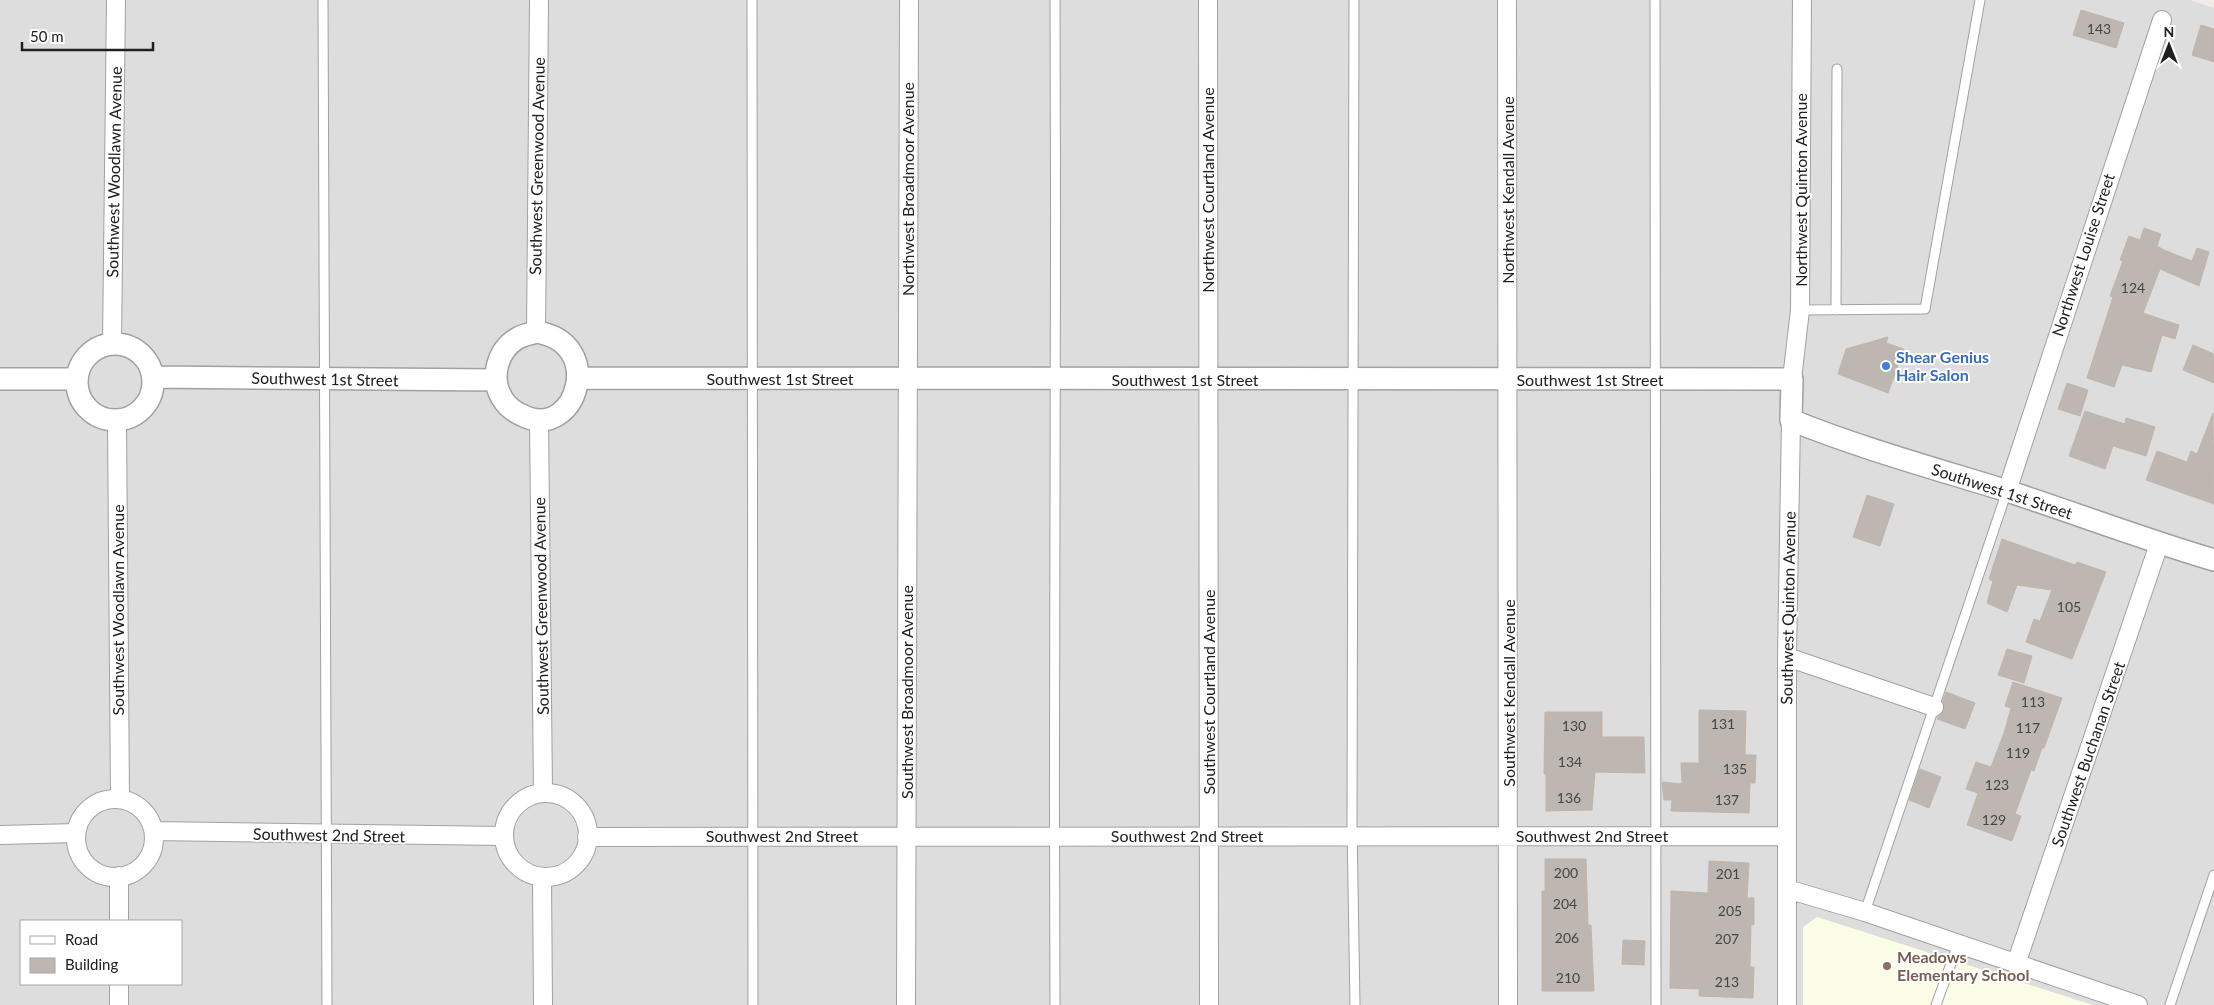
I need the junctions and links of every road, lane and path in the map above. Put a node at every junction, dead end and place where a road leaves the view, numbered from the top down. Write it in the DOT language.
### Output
graph roads {
  1 [pos="116,0"];
  2 [pos="323,0"];
  3 [pos="539,0"];
  4 [pos="752,0"];
  5 [pos="909,0"];
  6 [pos="1055,0"];
  7 [pos="1208,0"];
  8 [pos="1354,0"];
  9 [pos="1507,0"];
  10 [pos="1655,0"];
  11 [pos="1802,0"];
  12 [pos="1980,0"];
  13 [pos="2162,20"];
  14 [pos="1837,69"];
  15 [pos="1800,310"];
  16 [pos="1836,310"];
  17 [pos="536,332"];
  18 [pos="112,344"];
  19 [pos="154,377"];
  20 [pos="579,378"];
  21 [pos="751,378"];
  22 [pos="0,379"];
  23 [pos="77,379"];
  24 [pos="325,379"];
  25 [pos="908,379"];
  26 [pos="1055,379"];
  27 [pos="1792,379"];
  28 [pos="496,380"];
  29 [pos="1207,380"];
  30 [pos="1352,380"];
  31 [pos="1508,380"];
  32 [pos="1657,380"];
  33 [pos="539,420"];
  34 [pos="1791,420"];
  35 [pos="117,421"];
  36 [pos="2007,491"];
  37 [pos="2159,544"];
  38 [pos="2214,560"];
  39 [pos="1786,657"];
  40 [pos="1934,707"];
  41 [pos="543,792"];
  42 [pos="120,799"];
  43 [pos="154,831"];
  44 [pos="76,833"];
  45 [pos="0,835"];
  46 [pos="327,835"];
  47 [pos="504,836"];
  48 [pos="906,836"];
  49 [pos="1054,836"];
  50 [pos="1210,836"];
  51 [pos="1354,836"];
  52 [pos="1656,836"];
  53 [pos="1787,836"];
  54 [pos="587,837"];
  55 [pos="754,837"];
  56 [pos="1509,837"];
  57 [pos="2214,875"];
  58 [pos="119,876"];
  59 [pos="542,879"];
  60 [pos="1786,889"];
  61 [pos="1865,912"];
  62 [pos="119,920"];
  63 [pos="1958,944"];
  64 [pos="2016,964"];
  65 [pos="119,985"];
  66 [pos="119,1005"];
  67 [pos="328,1005"];
  68 [pos="543,1005"];
  69 [pos="753,1005"];
  70 [pos="906,1005"];
  71 [pos="1055,1005"];
  72 [pos="1209,1005"];
  73 [pos="1355,1005"];
  74 [pos="1508,1005"];
  75 [pos="1656,1005"];
  76 [pos="1787,1005"];
  77 [pos="1936,1005"];
  78 [pos="2138,1005"];
  79 [pos="2170,1005"];
  1 -- 18 [label="street, Southwest Woodlawn Avenue"];
  2 -- 24 [label="lane"];
  3 -- 17 [label="street, Southwest Greenwood Avenue"];
  4 -- 21 [label="lane"];
  5 -- 25 [label="street, Northwest Broadmoor Avenue"];
  6 -- 26 [label="lane"];
  7 -- 29 [label="street, Northwest Courtland Avenue"];
  8 -- 30 [label="lane"];
  9 -- 31 [label="street, Northwest Kendall Avenue"];
  10 -- 32 [label="lane"];
  11 -- 15 [label="street, Northwest Quinton Avenue"];
  12 -- 16 [label="lane"];
  13 -- 36 [label="street, Northwest Louise Street"];
  14 -- 16 [label="lane"];
  15 -- 16 [label="lane"];
  15 -- 27 [label="street, Northwest Quinton Avenue"];
  17 -- 20 [label="street"];
  17 -- 28 [label="street"];
  18 -- 19 [label="street"];
  18 -- 23 [label="street"];
  19 -- 24 [label="street, Southwest 1st Street"];
  19 -- 35 [label="street"];
  20 -- 21 [label="street, Southwest 1st Street"];
  20 -- 33 [label="street"];
  21 -- 25 [label="street, Southwest 1st Street"];
  21 -- 55 [label="lane"];
  22 -- 23 [label="street"];
  23 -- 35 [label="street"];
  24 -- 28 [label="street, Southwest 1st Street"];
  24 -- 46 [label="lane"];
  25 -- 26 [label="street, Southwest 1st Street"];
  25 -- 48 [label="street, Southwest Broadmoor Avenue"];
  26 -- 29 [label="street, Southwest 1st Street"];
  26 -- 49 [label="lane"];
  27 -- 32 [label="street, Southwest 1st Street"];
  27 -- 34 [label="street, Southwest Quinton Avenue"];
  28 -- 33 [label="street"];
  29 -- 30 [label="street, Southwest 1st Street"];
  29 -- 50 [label="street, Southwest Courtland Avenue"];
  30 -- 31 [label="street, Southwest 1st Street"];
  30 -- 51 [label="lane"];
  31 -- 32 [label="street, Southwest 1st Street"];
  31 -- 56 [label="street, Southwest Kendall Avenue"];
  32 -- 52 [label="lane"];
  33 -- 41 [label="street, Southwest Greenwood Avenue"];
  34 -- 36 [label="street, Southwest 1st Street"];
  34 -- 39 [label="street, Southwest Quinton Avenue"];
  35 -- 42 [label="street, Southwest Woodlawn Avenue"];
  36 -- 37 [label="street, Southwest 1st Street"];
  36 -- 40 [label="lane"];
  37 -- 38 [label="street, Southwest 1st Street"];
  37 -- 64 [label="street, Southwest Buchanan Street"];
  39 -- 40 [label="street"];
  39 -- 53 [label="street, Southwest Quinton Avenue"];
  40 -- 61 [label="lane"];
  41 -- 47 [label="street"];
  41 -- 54 [label="street"];
  42 -- 43 [label="street"];
  42 -- 44 [label="street"];
  43 -- 46 [label="street, Southwest 2nd Street"];
  43 -- 58 [label="street"];
  44 -- 45 [label="street"];
  44 -- 58 [label="street"];
  46 -- 47 [label="street, Southwest 2nd Street"];
  46 -- 67 [label="lane"];
  47 -- 59 [label="street"];
  48 -- 49 [label="street, Southwest 2nd Street"];
  48 -- 55 [label="street, Southwest 2nd Street"];
  48 -- 70 [label="street, Southwest Broadmoor Avenue"];
  49 -- 50 [label="street, Southwest 2nd Street"];
  49 -- 71 [label="lane"];
  50 -- 51 [label="street, Southwest 2nd Street"];
  50 -- 72 [label="street, Southwest Courtland Avenue"];
  51 -- 56 [label="street, Southwest 2nd Street"];
  51 -- 73 [label="lane"];
  52 -- 53 [label="street, Southwest 2nd Street"];
  52 -- 56 [label="street, Southwest 2nd Street"];
  52 -- 75 [label="lane"];
  53 -- 60 [label="street, Southwest Quinton Avenue"];
  54 -- 55 [label="street, Southwest 2nd Street"];
  54 -- 59 [label="street"];
  55 -- 69 [label="lane"];
  56 -- 74 [label="street, Southwest Kendall Avenue"];
  57 -- 79 [label="lane"];
  58 -- 62 [label="street"];
  59 -- 68 [label="street"];
  60 -- 61 [label="street"];
  60 -- 76 [label="street, Southwest Quinton Avenue"];
  61 -- 63 [label="street"];
  63 -- 64 [label="street"];
  63 -- 77 [label="lane"];
  64 -- 78 [label="street"];
  65 -- 66 [label="street"];
}
